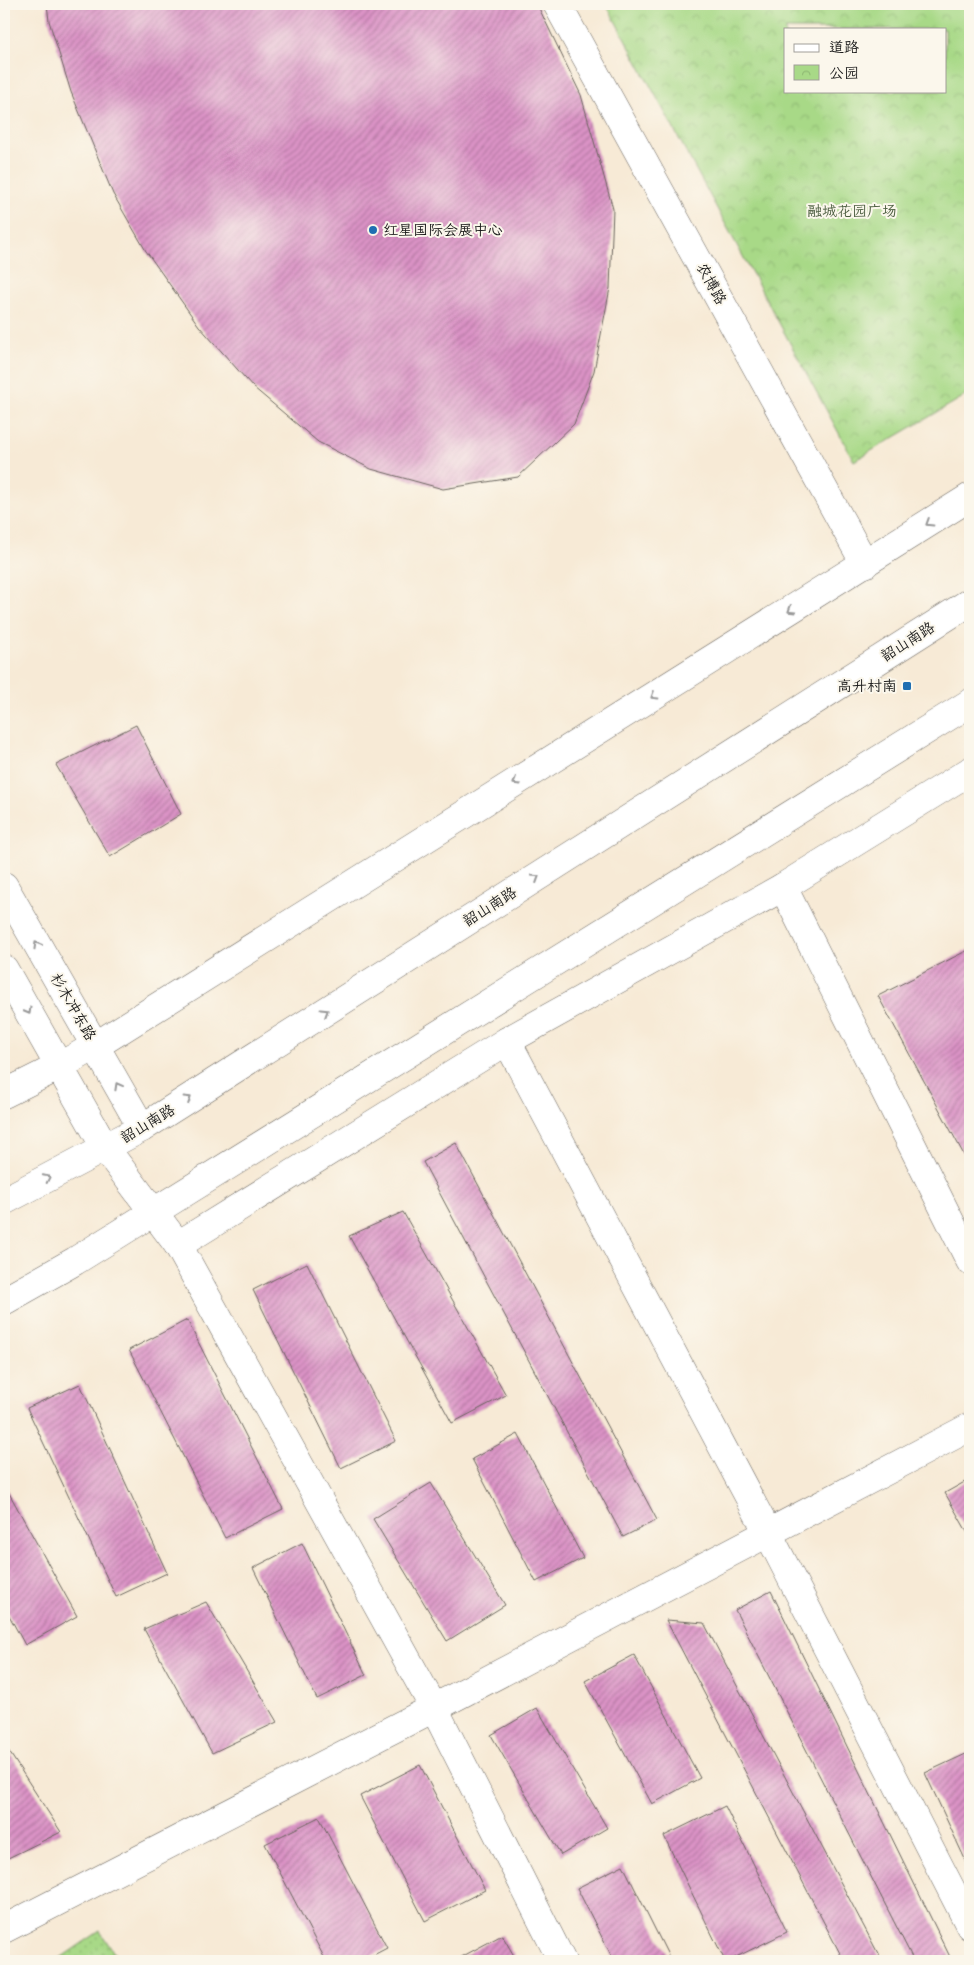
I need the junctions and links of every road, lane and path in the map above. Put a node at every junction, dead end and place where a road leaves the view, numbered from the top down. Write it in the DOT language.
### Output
graph roads {
  1 [pos="557,4"];
  2 [pos="970,498"];
  3 [pos="865,564"];
  4 [pos="970,602"];
  5 [pos="970,703"];
  6 [pos="970,771"];
  7 [pos="4,886"];
  8 [pos="783,887"];
  9 [pos="4,969"];
  10 [pos="507,1041"];
  11 [pos="96,1046"];
  12 [pos="60,1066"];
  13 [pos="4,1094"];
  14 [pos="142,1128"];
  15 [pos="106,1149"];
  16 [pos="4,1201"];
  17 [pos="153,1212"];
  18 [pos="178,1246"];
  19 [pos="970,1261"];
  20 [pos="4,1301"];
  21 [pos="970,1427"];
  22 [pos="768,1533"];
  23 [pos="434,1708"];
  24 [pos="970,1926"];
  25 [pos="4,1929"];
  26 [pos="562,1961"];
  1 -- 3 [label="street, 农博路"];
  2 -- 3 [label="street, one-way"];
  3 -- 11 [label="street, one-way"];
  14 -- 4 [label="street, 韶山南路, one-way"];
  5 -- 17 [label="street"];
  6 -- 8 [label="street"];
  11 -- 7 [label="street, 杉木冲东路, one-way"];
  8 -- 10 [label="street"];
  8 -- 19 [label="street"];
  9 -- 12 [label="street, one-way"];
  10 -- 18 [label="street"];
  10 -- 22 [label="street"];
  11 -- 12 [label="street"];
  14 -- 11 [label="street, 杉木冲东路, one-way"];
  12 -- 13 [label="street"];
  12 -- 15 [label="street"];
  14 -- 15 [label="street, 韶山南路"];
  16 -- 15 [label="street, 韶山南路, one-way"];
  15 -- 17 [label="street"];
  17 -- 18 [label="street"];
  17 -- 20 [label="street"];
  18 -- 23 [label="street"];
  21 -- 22 [label="street"];
  22 -- 23 [label="street"];
  22 -- 24 [label="street"];
  23 -- 25 [label="street"];
  23 -- 26 [label="street"];
}
